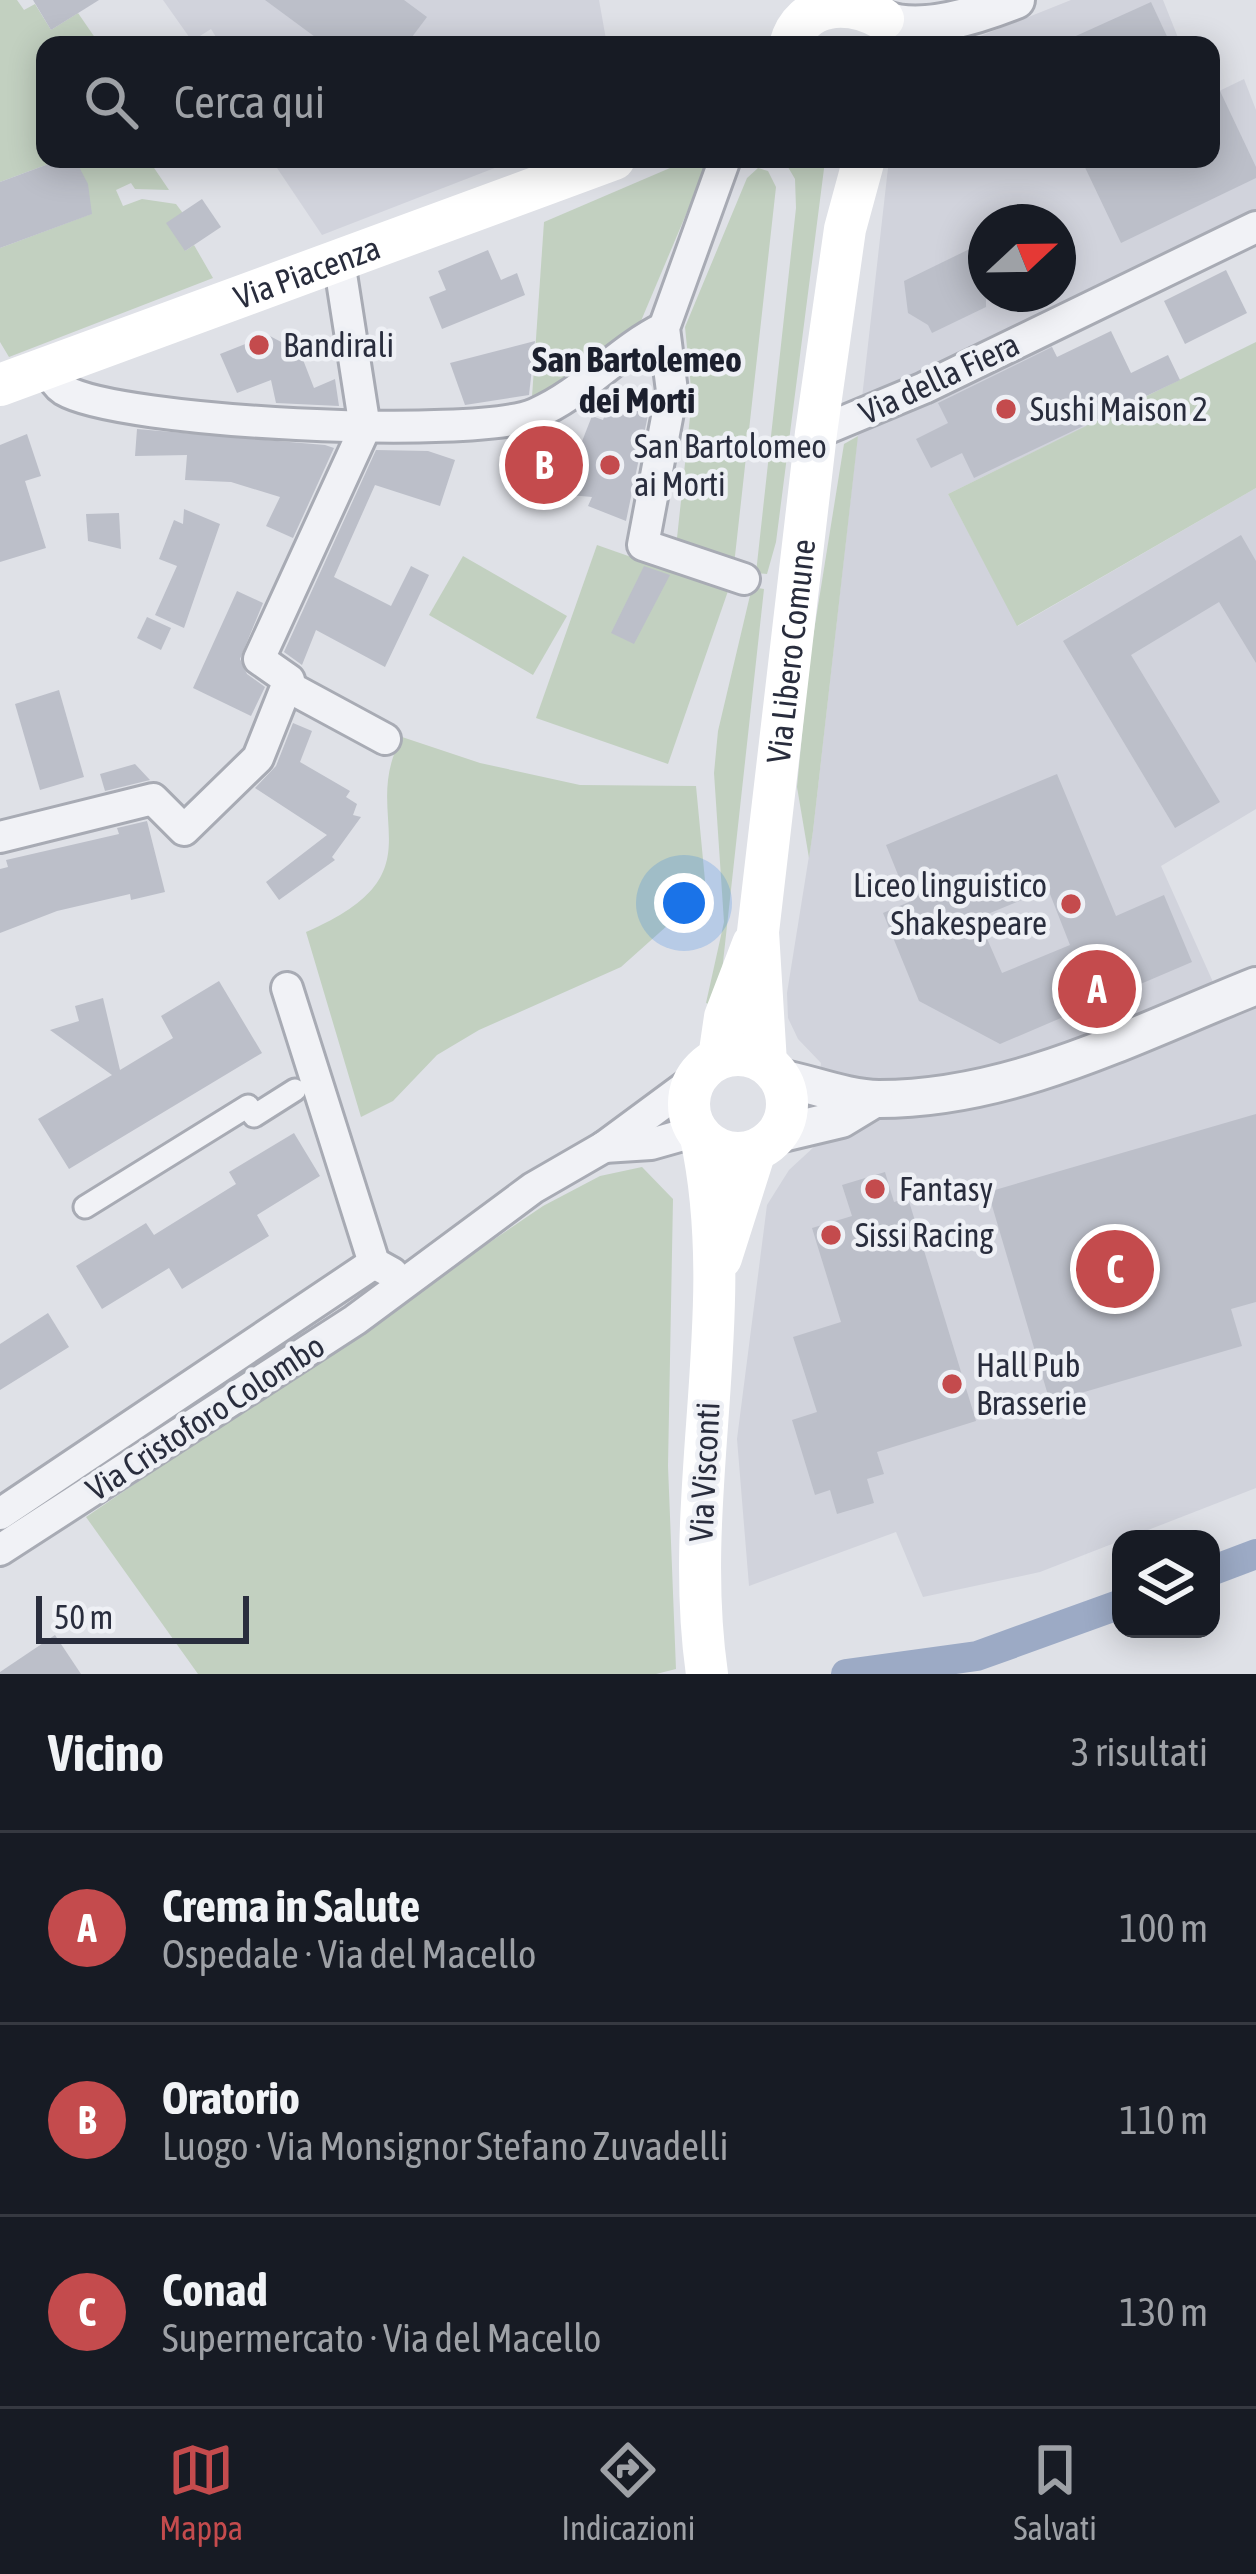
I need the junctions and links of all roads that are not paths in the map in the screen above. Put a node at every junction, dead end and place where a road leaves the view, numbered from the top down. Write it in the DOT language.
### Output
graph roads {
  1 [pos="828,2"];
  2 [pos="1000,6"];
  3 [pos="885,21"];
  4 [pos="794,36"];
  5 [pos="952,36"];
  6 [pos="590,168"];
  7 [pos="722,168"];
  8 [pos="840,168"];
  9 [pos="862,168"];
  10 [pos="1256,227"];
  11 [pos="845,229"];
  12 [pos="339,261"];
  13 [pos="664,328"];
  14 [pos="48,368"];
  15 [pos="0,385"];
  16 [pos="365,428"];
  17 [pos="816,433"];
  18 [pos="744,579"];
  19 [pos="287,686"];
  20 [pos="385,739"];
  21 [pos="0,837"];
  22 [pos="758,932"];
  23 [pos="1256,986"];
  24 [pos="287,988"];
  25 [pos="707,1068"];
  26 [pos="773,1070"];
  27 [pos="296,1090"];
  28 [pos="874,1100"];
  29 [pos="699,1134"];
  30 [pos="766,1143"];
  31 [pos="604,1147"];
  32 [pos="85,1207"];
  33 [pos="374,1263"];
  34 [pos="717,1270"];
  35 [pos="408,1282"];
  36 [pos="0,1514"];
  37 [pos="0,1550"];
  38 [pos="706,1664"];
  1 -- 3 [label="main road"];
  1 -- 4 [label="main road"];
  2 -- 3 [label="street"];
  2 -- 5 [label="street"];
  6 -- 12 [label="main road, Via Piacenza"];
  7 -- 13 [label="street"];
  8 -- 11 [label="main road, Via Libero Comune"];
  9 -- 11 [label="main road, Via Libero Comune"];
  10 -- 17 [label="street, Via della Fiera"];
  11 -- 17 [label="main road, Via Libero Comune"];
  12 -- 14 [label="main road, Via Piacenza"];
  12 -- 16 [label="street"];
  13 -- 16 [label="street"];
  13 -- 18 [label="street"];
  14 -- 15 [label="main road, Via Piacenza"];
  14 -- 16 [label="street"];
  16 -- 19 [label="street"];
  17 -- 22 [label="main road, Via Libero Comune"];
  19 -- 20 [label="street"];
  19 -- 21 [label="street"];
  22 -- 25 [label="main road, Via Libero Comune"];
  22 -- 26 [label="main road, Via Libero Comune"];
  23 -- 28 [label="street"];
  24 -- 33 [label="street"];
  25 -- 26 [label="main road"];
  25 -- 29 [label="main road, Via Libero Comune"];
  25 -- 31 [label="street, Via Cristoforo Colombo"];
  26 -- 28 [label="street"];
  26 -- 30 [label="main road, Via Libero Comune"];
  27 -- 32 [label="street"];
  28 -- 30 [label="street"];
  29 -- 30 [label="main road"];
  29 -- 31 [label="street, Via Cristoforo Colombo"];
  29 -- 34 [label="main road, Via Visconti"];
  30 -- 34 [label="main road, Via Visconti"];
  31 -- 35 [label="street, Via Cristoforo Colombo"];
  33 -- 35 [label="street"];
  33 -- 36 [label="street, Via Cristoforo Colombo"];
  34 -- 38 [label="main road, Via Visconti"];
  35 -- 37 [label="street, Via Cristoforo Colombo"];
}
